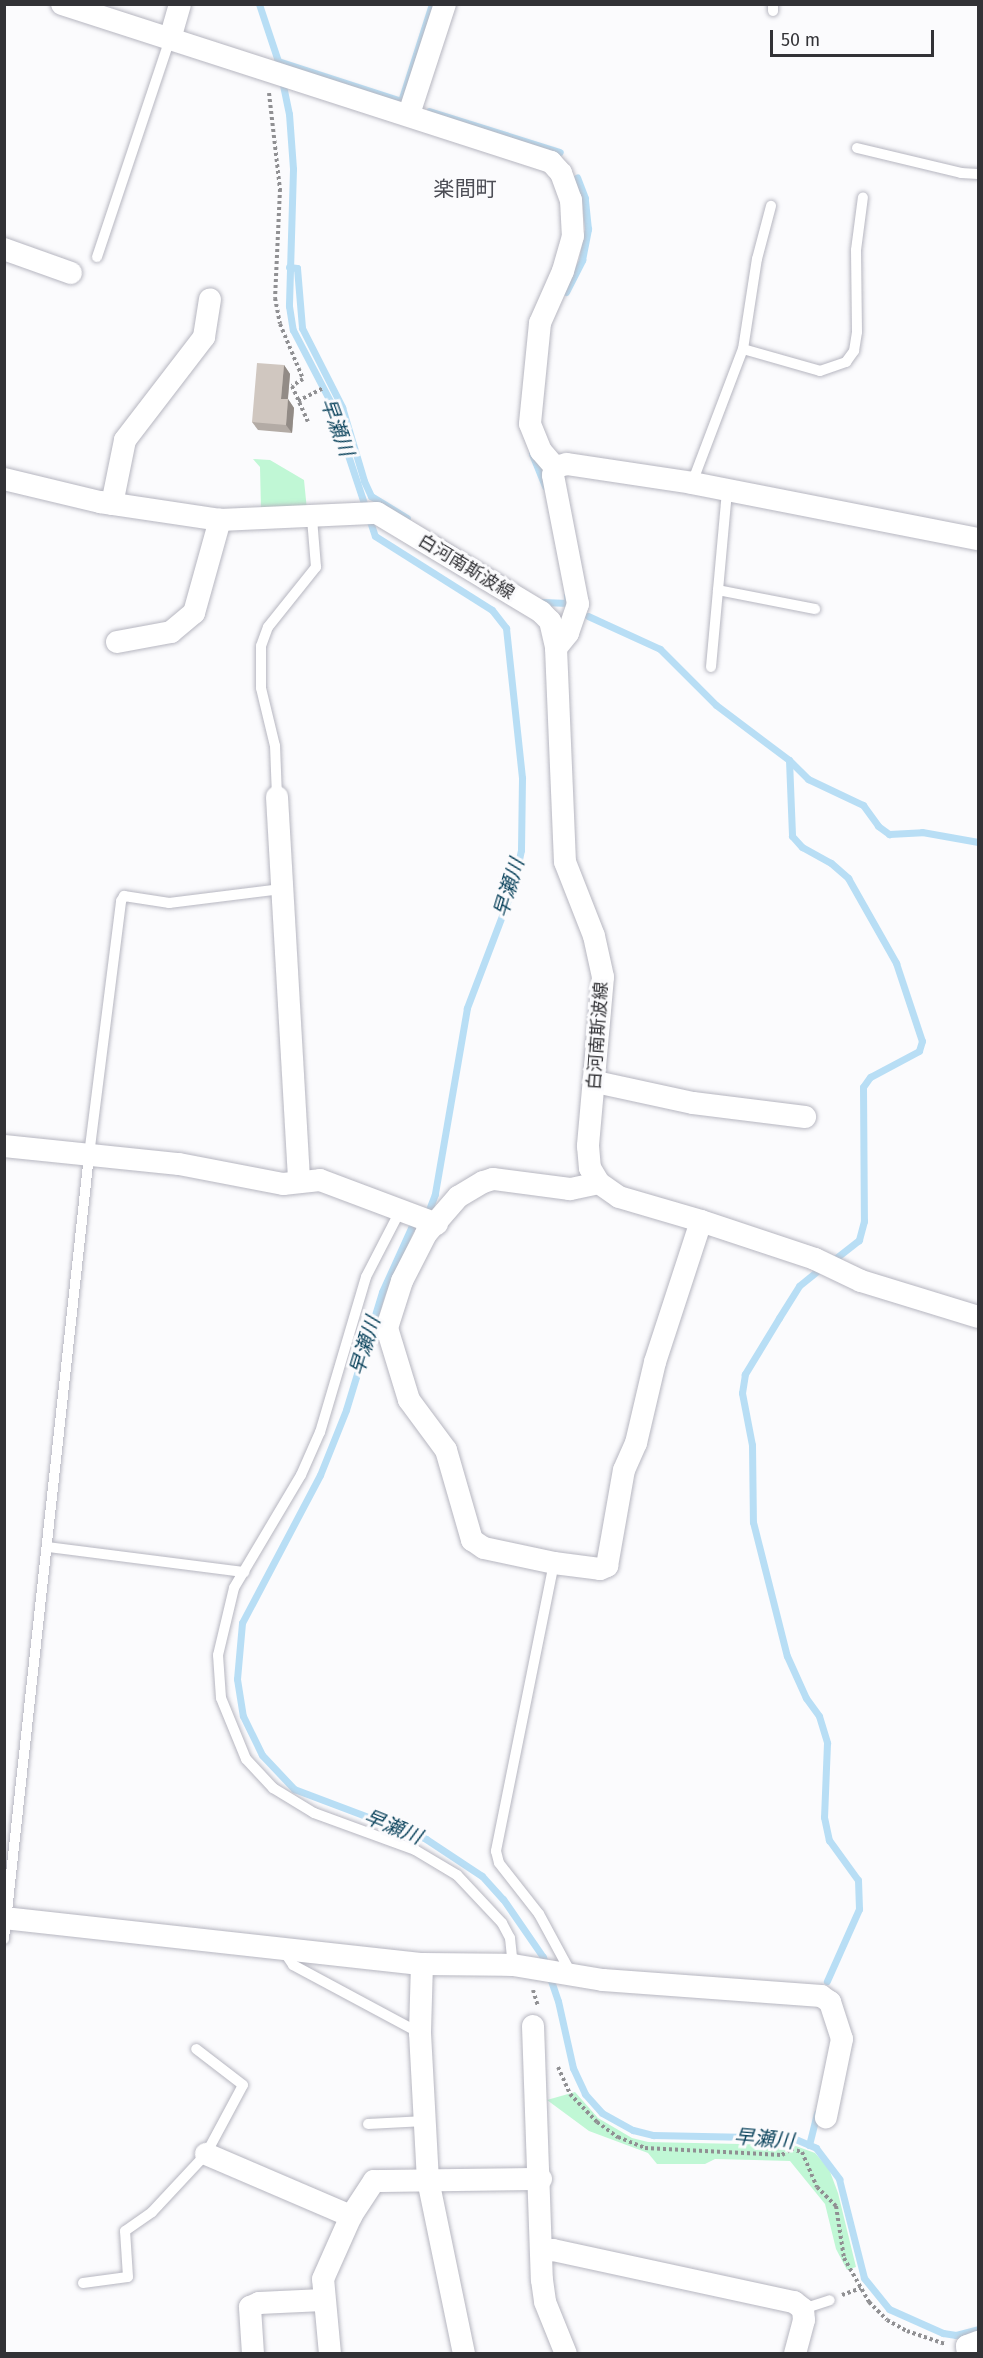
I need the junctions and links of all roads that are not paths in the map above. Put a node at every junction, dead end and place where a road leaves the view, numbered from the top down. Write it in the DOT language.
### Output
graph roads {
  1 [pos="62,4"];
  2 [pos="180,4"];
  3 [pos="445,4"];
  4 [pos="170,39"];
  5 [pos="409,114"];
  6 [pos="857,148"];
  7 [pos="978,174"];
  8 [pos="863,197"];
  9 [pos="771,206"];
  10 [pos="4,249"];
  11 [pos="97,257"];
  12 [pos="71,273"];
  13 [pos="210,300"];
  14 [pos="743,349"];
  15 [pos="555,467"];
  16 [pos="4,479"];
  17 [pos="692,483"];
  18 [pos="727,490"];
  19 [pos="112,504"];
  20 [pos="312,518"];
  21 [pos="220,520"];
  22 [pos="978,539"];
  23 [pos="718,590"];
  24 [pos="815,609"];
  25 [pos="117,642"];
  26 [pos="556,648"];
  27 [pos="711,668"];
  28 [pos="277,797"];
  29 [pos="281,889"];
  30 [pos="596,1082"];
  31 [pos="805,1118"];
  32 [pos="4,1146"];
  33 [pos="89,1155"];
  34 [pos="299,1181"];
  35 [pos="599,1183"];
  36 [pos="419,1217"];
  37 [pos="701,1221"];
  38 [pos="978,1317"];
  39 [pos="48,1547"];
  40 [pos="554,1563"];
  41 [pos="244,1572"];
  42 [pos="5,1925"];
  43 [pos="283,1950"];
  44 [pos="422,1964"];
  45 [pos="524,1971"];
  46 [pos="567,1975"];
  47 [pos="537,2020"];
  48 [pos="420,2033"];
  49 [pos="196,2049"];
  50 [pos="826,2117"];
  51 [pos="425,2121"];
  52 [pos="368,2124"];
  53 [pos="206,2154"];
  54 [pos="541,2179"];
  55 [pos="428,2180"];
  56 [pos="351,2216"];
  57 [pos="541,2252"];
  58 [pos="83,2283"];
  59 [pos="323,2300"];
  60 [pos="830,2300"];
  61 [pos="803,2309"];
  62 [pos="253,2354"];
  63 [pos="330,2354"];
  64 [pos="464,2354"];
  65 [pos="566,2354"];
  66 [pos="795,2354"];
  1 -- 4 [label="street"];
  2 -- 4 [label="street"];
  3 -- 5 [label="street"];
  4 -- 5 [label="street"];
  4 -- 11 [label="lane"];
  5 -- 15 [label="street"];
  6 -- 7 [label="lane"];
  8 -- 14 [label="lane"];
  9 -- 14 [label="lane"];
  10 -- 12 [label="street"];
  13 -- 19 [label="street"];
  14 -- 17 [label="lane"];
  15 -- 17 [label="street"];
  15 -- 26 [label="street"];
  16 -- 19 [label="street"];
  17 -- 18 [label="street"];
  18 -- 22 [label="street"];
  18 -- 23 [label="lane"];
  19 -- 21 [label="street"];
  20 -- 21 [label="street"];
  20 -- 26 [label="street, 白河南斯波線"];
  20 -- 28 [label="lane"];
  21 -- 25 [label="street"];
  23 -- 24 [label="lane"];
  23 -- 27 [label="lane"];
  26 -- 30 [label="street, 白河南斯波線"];
  28 -- 29 [label="street"];
  29 -- 33 [label="lane"];
  29 -- 34 [label="street"];
  30 -- 31 [label="street"];
  30 -- 35 [label="street, 白河南斯波線"];
  32 -- 33 [label="street"];
  33 -- 34 [label="street"];
  33 -- 39 [label="lane"];
  34 -- 36 [label="street"];
  35 -- 36 [label="street"];
  35 -- 37 [label="street"];
  36 -- 40 [label="street"];
  36 -- 41 [label="lane"];
  37 -- 38 [label="street"];
  37 -- 40 [label="street"];
  39 -- 41 [label="lane"];
  39 -- 42 [label="lane"];
  40 -- 46 [label="lane"];
  41 -- 45 [label="lane"];
  42 -- 43 [label="street"];
  43 -- 44 [label="street"];
  43 -- 48 [label="lane"];
  44 -- 45 [label="street"];
  44 -- 48 [label="street"];
  45 -- 46 [label="street"];
  46 -- 50 [label="street"];
  47 -- 54 [label="street"];
  48 -- 51 [label="street"];
  49 -- 53 [label="lane"];
  51 -- 52 [label="lane"];
  51 -- 55 [label="street"];
  53 -- 56 [label="street"];
  53 -- 58 [label="lane"];
  54 -- 55 [label="street"];
  54 -- 57 [label="street"];
  55 -- 56 [label="street"];
  55 -- 64 [label="street"];
  56 -- 59 [label="street"];
  57 -- 61 [label="street"];
  57 -- 65 [label="street"];
  59 -- 62 [label="street"];
  59 -- 63 [label="street"];
  60 -- 61 [label="lane"];
  61 -- 66 [label="street"];
}
